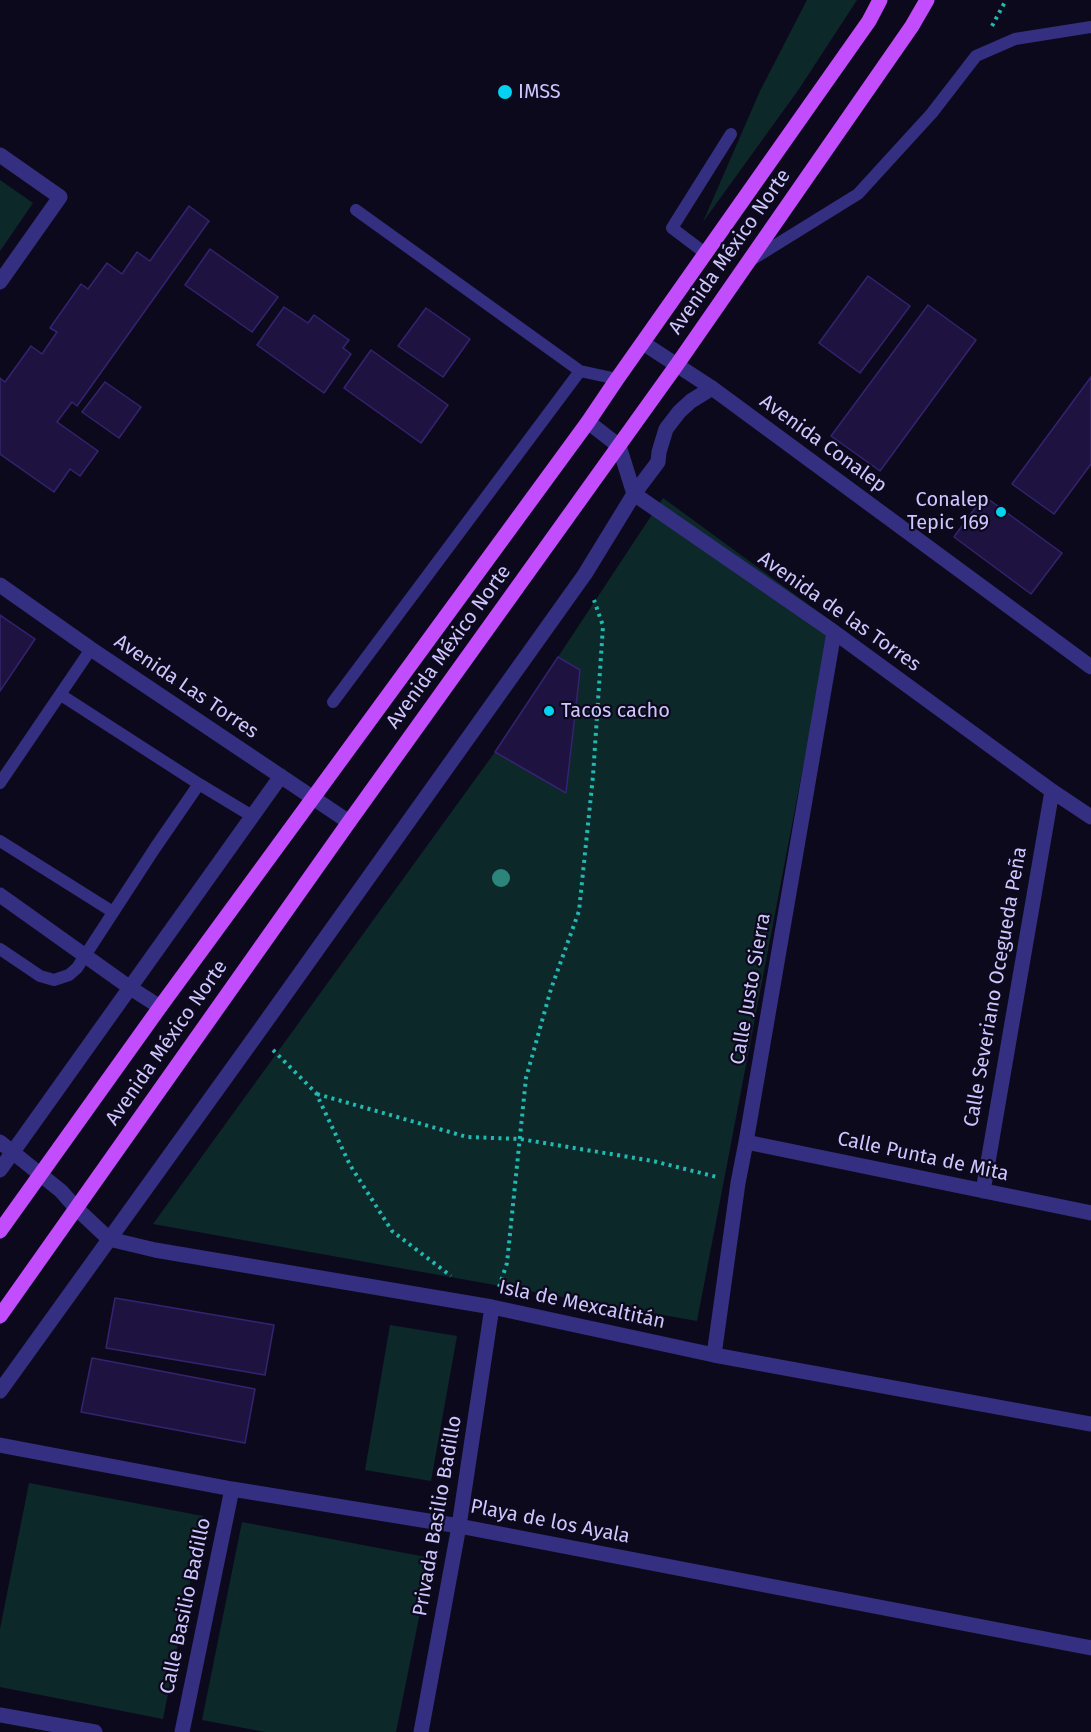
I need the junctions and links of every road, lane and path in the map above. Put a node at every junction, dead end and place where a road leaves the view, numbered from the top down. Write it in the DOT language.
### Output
graph roads {
  1 [pos="880,0"];
  2 [pos="927,0"];
  3 [pos="1091,27"];
  4 [pos="731,134"];
  5 [pos="0,155"];
  6 [pos="356,210"];
  7 [pos="705,252"];
  8 [pos="750,260"];
  9 [pos="0,282"];
  10 [pos="643,343"];
  11 [pos="676,366"];
  12 [pos="580,371"];
  13 [pos="617,379"];
  14 [pos="712,388"];
  15 [pos="588,423"];
  16 [pos="619,446"];
  17 [pos="634,494"];
  18 [pos="585,574"];
  19 [pos="0,585"];
  20 [pos="834,632"];
  21 [pos="91,649"];
  22 [pos="1091,667"];
  23 [pos="61,695"];
  24 [pos="333,702"];
  25 [pos="281,776"];
  26 [pos="0,783"];
  27 [pos="199,784"];
  28 [pos="1052,791"];
  29 [pos="314,798"];
  30 [pos="252,816"];
  31 [pos="1091,818"];
  32 [pos="349,822"];
  33 [pos="0,841"];
  34 [pos="0,895"];
  35 [pos="113,912"];
  36 [pos="0,949"];
  37 [pos="85,956"];
  38 [pos="129,987"];
  39 [pos="160,1007"];
  40 [pos="257,1034"];
  41 [pos="316,1093"];
  42 [pos="520,1139"];
  43 [pos="0,1142"];
  44 [pos="746,1142"];
  45 [pos="13,1152"];
  46 [pos="0,1170"];
  47 [pos="40,1174"];
  48 [pos="738,1183"];
  49 [pos="983,1191"];
  50 [pos="76,1208"];
  51 [pos="1091,1213"];
  52 [pos="0,1231"];
  53 [pos="109,1239"];
  54 [pos="456,1280"];
  55 [pos="492,1307"];
  56 [pos="0,1316"];
  57 [pos="714,1355"];
  58 [pos="0,1391"];
  59 [pos="1091,1424"];
  60 [pos="0,1445"];
  61 [pos="232,1489"];
  62 [pos="459,1526"];
  63 [pos="1091,1648"];
  64 [pos="0,1715"];
  65 [pos="95,1732"];
  66 [pos="182,1732"];
  67 [pos="421,1732"];
  1 -- 7 [label="main road, Avenida México Norte"];
  2 -- 8 [label="main road, Avenida México Norte"];
  3 -- 8 [label="lane"];
  4 -- 7 [label="lane"];
  5 -- 9 [label="street"];
  6 -- 12 [label="lane"];
  7 -- 10 [label="main road, Avenida México Norte"];
  8 -- 11 [label="main road, Avenida México Norte"];
  10 -- 11 [label="street, Avenida Conalep"];
  10 -- 13 [label="main road, Avenida México Norte"];
  11 -- 14 [label="street, Avenida Conalep"];
  11 -- 16 [label="main road, Avenida México Norte"];
  12 -- 13 [label="lane"];
  12 -- 24 [label="lane"];
  13 -- 15 [label="main road, Avenida México Norte"];
  14 -- 17 [label="street"];
  14 -- 22 [label="street, Avenida Conalep"];
  15 -- 16 [label="street"];
  15 -- 29 [label="main road, Avenida México Norte"];
  16 -- 17 [label="street"];
  16 -- 32 [label="main road, Avenida México Norte"];
  17 -- 18 [label="street"];
  17 -- 20 [label="street, Avenida de las Torres"];
  18 -- 40 [label="street"];
  18 -- 42 [label="path"];
  19 -- 21 [label="street, Avenida Las Torres"];
  20 -- 28 [label="street, Avenida de las Torres"];
  20 -- 44 [label="street, Calle Justo Sierra"];
  21 -- 23 [label="lane"];
  21 -- 25 [label="street, Avenida Las Torres"];
  23 -- 26 [label="lane"];
  23 -- 27 [label="lane"];
  25 -- 29 [label="street, Avenida Las Torres"];
  25 -- 30 [label="street"];
  27 -- 30 [label="lane"];
  27 -- 35 [label="lane"];
  28 -- 31 [label="street, Avenida de las Torres"];
  28 -- 49 [label="street, Calle Severiano Ocegueda Peña"];
  29 -- 32 [label="street, Avenida Las Torres"];
  29 -- 39 [label="main road, Avenida México Norte"];
  30 -- 38 [label="street"];
  32 -- 50 [label="main road, Avenida México Norte"];
  33 -- 35 [label="lane"];
  34 -- 37 [label="street"];
  35 -- 37 [label="lane"];
  36 -- 37 [label="lane"];
  37 -- 38 [label="street"];
  38 -- 39 [label="street"];
  38 -- 45 [label="street"];
  39 -- 47 [label="main road, Avenida México Norte"];
  40 -- 41 [label="path"];
  40 -- 53 [label="street"];
  41 -- 42 [label="path"];
  41 -- 54 [label="path"];
  42 -- 48 [label="path"];
  42 -- 55 [label="path"];
  43 -- 45 [label="street, Isla de Mexcaltitán"];
  44 -- 48 [label="street, Calle Justo Sierra"];
  44 -- 49 [label="street, Calle Punta de Mita"];
  45 -- 46 [label="street"];
  45 -- 47 [label="street, Isla de Mexcaltitán"];
  47 -- 50 [label="street, Isla de Mexcaltitán"];
  47 -- 52 [label="main road, Avenida México Norte"];
  48 -- 57 [label="street, Calle Justo Sierra"];
  49 -- 51 [label="street, Calle Punta de Mita"];
  50 -- 53 [label="street, Isla de Mexcaltitán"];
  50 -- 56 [label="main road, Avenida México Norte"];
  53 -- 55 [label="street, Isla de Mexcaltitán"];
  53 -- 58 [label="street"];
  55 -- 57 [label="street, Isla de Mexcaltitán"];
  55 -- 62 [label="street, Privada Basilio Badillo"];
  57 -- 59 [label="street, Isla de Mexcaltitán"];
  60 -- 61 [label="street, Playa de los Ayala"];
  61 -- 62 [label="street, Playa de los Ayala"];
  61 -- 66 [label="street, Calle Basilio Badillo"];
  62 -- 63 [label="street, Playa de los Ayala"];
  62 -- 67 [label="street, Privada Basilio Badillo"];
  64 -- 65 [label="street"];
}
